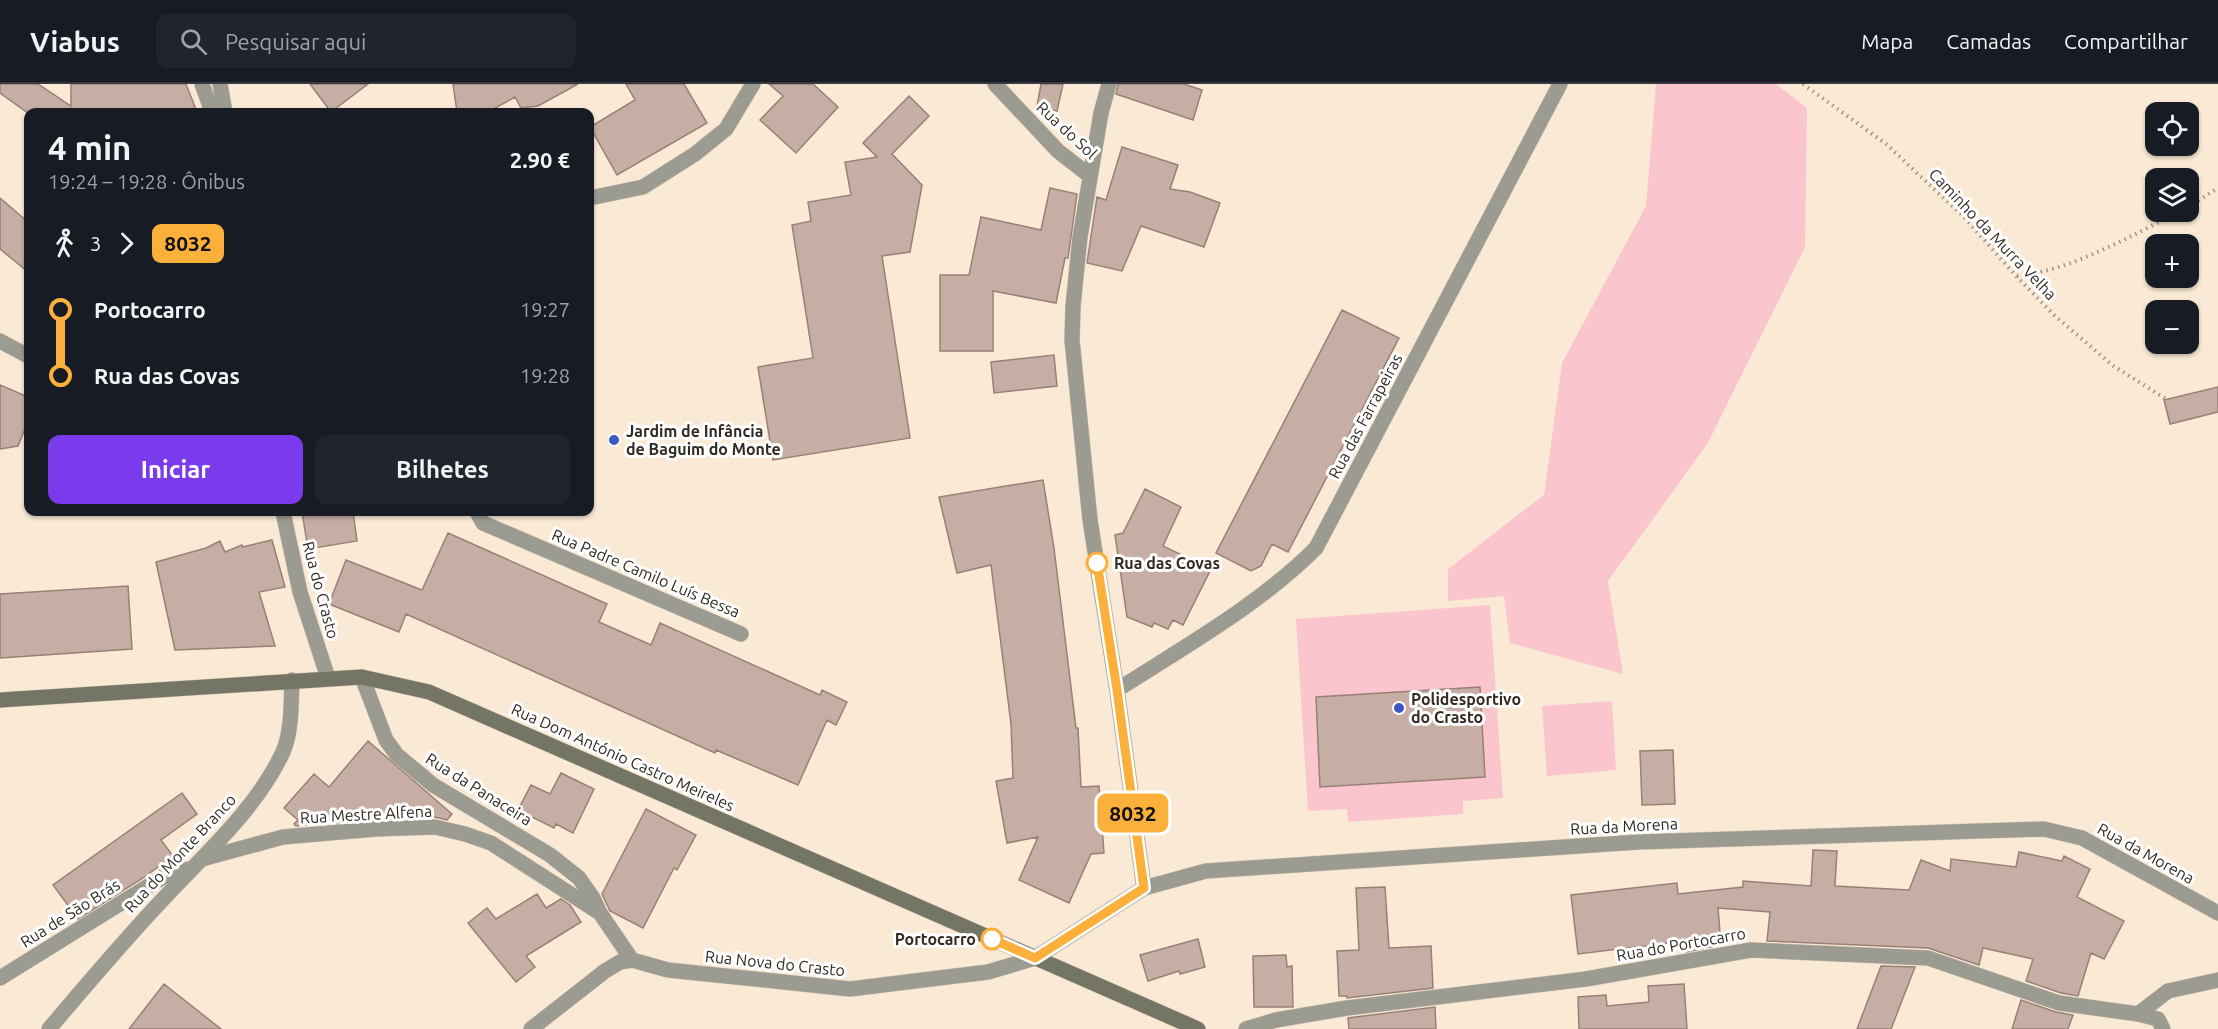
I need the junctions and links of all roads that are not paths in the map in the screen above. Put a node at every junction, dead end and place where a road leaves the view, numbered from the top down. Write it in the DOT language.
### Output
graph roads {
  1 [pos="202,84"];
  2 [pos="220,84"];
  3 [pos="753,84"];
  4 [pos="995,84"];
  5 [pos="1109,84"];
  6 [pos="1560,84"];
  7 [pos="211,108"];
  8 [pos="224,108"];
  9 [pos="1090,176"];
  10 [pos="594,197"];
  11 [pos="0,341"];
  12 [pos="24,354"];
  13 [pos="284,516"];
  14 [pos="479,516"];
  15 [pos="741,634"];
  16 [pos="362,677"];
  17 [pos="328,678"];
  18 [pos="292,680"];
  19 [pos="1117,690"];
  20 [pos="0,700"];
  21 [pos="197,863"];
  22 [pos="1144,888"];
  23 [pos="600,913"];
  24 [pos="2218,913"];
  25 [pos="1035,958"];
  26 [pos="632,960"];
  27 [pos="0,978"];
  28 [pos="2218,980"];
  29 [pos="2138,1014"];
  30 [pos="48,1029"];
  31 [pos="531,1029"];
  32 [pos="1198,1029"];
  33 [pos="1246,1029"];
  34 [pos="2163,1029"];
  1 -- 7 [label="street"];
  2 -- 8 [label="street"];
  3 -- 10 [label="street"];
  4 -- 9 [label="street, Rua do Sol"];
  5 -- 9 [label="street"];
  6 -- 19 [label="street, Rua das Farrapeiras"];
  9 -- 19 [label="street"];
  11 -- 12 [label="street"];
  13 -- 17 [label="street, Rua do Crasto"];
  14 -- 15 [label="street, Rua Padre Camilo Luís Bessa"];
  16 -- 17 [label="main road, Rua Dom António Castro Meireles"];
  16 -- 23 [label="street, Rua da Panaceira"];
  16 -- 25 [label="main road, Rua Dom António Castro Meireles"];
  17 -- 18 [label="main road, Rua Dom António Castro Meireles"];
  18 -- 20 [label="main road, Rua Dom António Castro Meireles"];
  18 -- 21 [label="street, Rua do Monte Branco"];
  19 -- 22 [label="street"];
  21 -- 23 [label="street, Rua Mestre Alfena"];
  21 -- 27 [label="street, Rua de São Brás"];
  21 -- 30 [label="street, Rua do Monte Branco"];
  22 -- 24 [label="street, Rua da Morena"];
  22 -- 25 [label="street, Rua da Morena"];
  23 -- 26 [label="street, Rua Mestre Alfena"];
  25 -- 26 [label="street, Rua Nova do Crasto"];
  25 -- 32 [label="main road, Rua Dom António Castro Meireles"];
  26 -- 31 [label="street"];
  28 -- 29 [label="street"];
  29 -- 33 [label="street, Rua do Portocarro"];
  29 -- 34 [label="street"];
}
